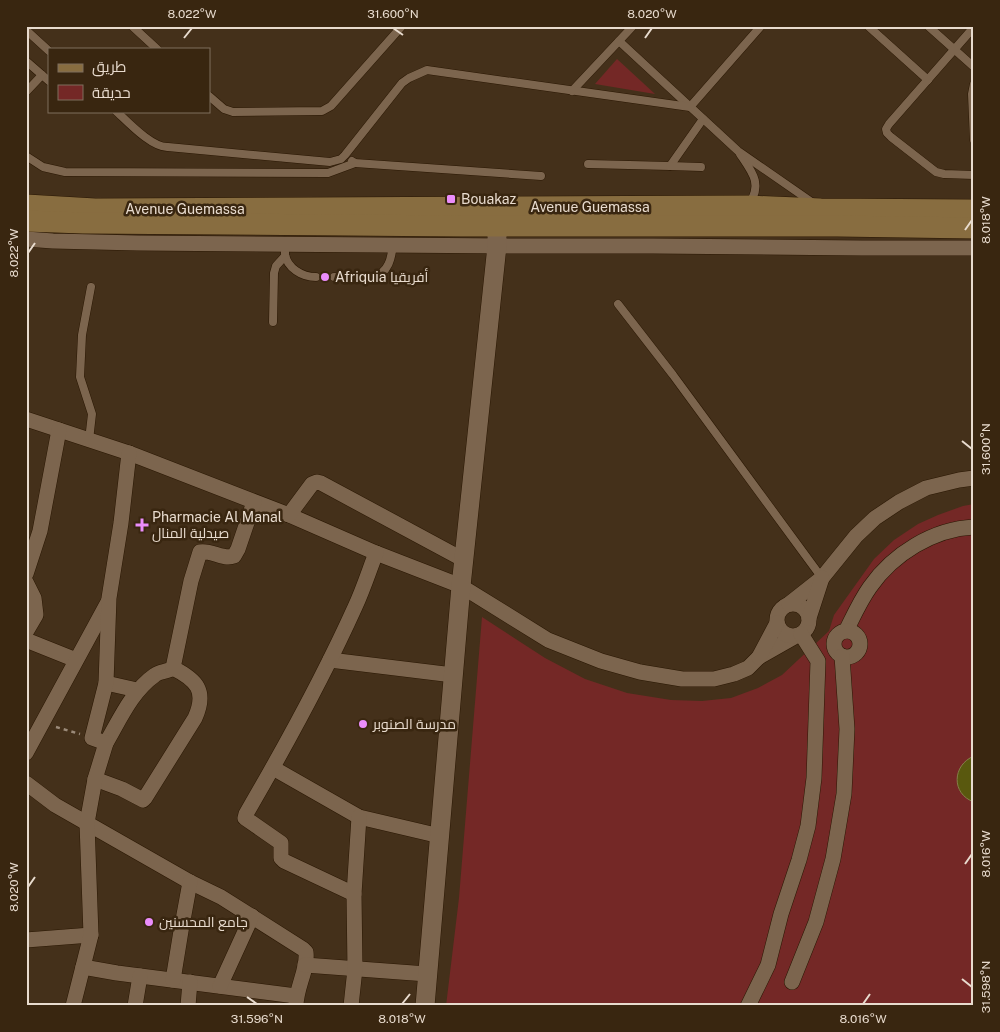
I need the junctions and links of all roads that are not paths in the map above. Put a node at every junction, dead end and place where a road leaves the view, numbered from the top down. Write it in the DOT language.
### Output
graph roads {
  1 [pos="132,26"];
  2 [pos="402,26"];
  3 [pos="633,26"];
  4 [pos="761,26"];
  5 [pos="868,26"];
  6 [pos="928,26"];
  7 [pos="974,27"];
  8 [pos="26,30"];
  9 [pos="619,41"];
  10 [pos="156,48"];
  11 [pos="954,49"];
  12 [pos="48,50"];
  13 [pos="26,61"];
  14 [pos="974,67"];
  15 [pos="42,75"];
  16 [pos="48,80"];
  17 [pos="928,80"];
  18 [pos="974,84"];
  19 [pos="572,91"];
  20 [pos="26,92"];
  21 [pos="210,97"];
  22 [pos="690,107"];
  23 [pos="117,112"];
  24 [pos="703,119"];
  25 [pos="974,140"];
  26 [pos="738,151"];
  27 [pos="345,155"];
  28 [pos="26,156"];
  29 [pos="355,163"];
  30 [pos="588,164"];
  31 [pos="670,166"];
  32 [pos="701,167"];
  33 [pos="974,175"];
  34 [pos="541,176"];
  35 [pos="26,205"];
  36 [pos="748,206"];
  37 [pos="821,209"];
  38 [pos="974,210"];
  39 [pos="26,221"];
  40 [pos="497,226"];
  41 [pos="974,228"];
  42 [pos="393,235"];
  43 [pos="26,239"];
  44 [pos="285,241"];
  45 [pos="974,248"];
  46 [pos="316,277"];
  47 [pos="334,277"];
  48 [pos="354,277"];
  49 [pos="372,277"];
  50 [pos="91,287"];
  51 [pos="618,304"];
  52 [pos="273,322"];
  53 [pos="26,419"];
  54 [pos="59,430"];
  55 [pos="89,440"];
  56 [pos="129,453"];
  57 [pos="974,478"];
  58 [pos="254,502"];
  59 [pos="289,516"];
  60 [pos="33,527"];
  61 [pos="974,527"];
  62 [pos="376,553"];
  63 [pos="464,560"];
  64 [pos="26,574"];
  65 [pos="822,578"];
  66 [pos="26,582"];
  67 [pos="461,586"];
  68 [pos="110,598"];
  69 [pos="789,604"];
  70 [pos="809,618"];
  71 [pos="777,623"];
  72 [pos="26,632"];
  73 [pos="799,635"];
  74 [pos="26,640"];
  75 [pos="759,657"];
  76 [pos="76,660"];
  77 [pos="330,660"];
  78 [pos="173,668"];
  79 [pos="453,675"];
  80 [pos="106,683"];
  81 [pos="137,690"];
  82 [pos="99,740"];
  83 [pos="26,753"];
  84 [pos="273,768"];
  85 [pos="96,778"];
  86 [pos="26,783"];
  87 [pos="358,817"];
  88 [pos="87,823"];
  89 [pos="440,836"];
  90 [pos="190,882"];
  91 [pos="354,894"];
  92 [pos="252,916"];
  93 [pos="91,935"];
  94 [pos="26,940"];
  95 [pos="305,965"];
  96 [pos="83,967"];
  97 [pos="355,969"];
  98 [pos="427,974"];
  99 [pos="140,976"];
  100 [pos="173,980"];
  101 [pos="190,982"];
  102 [pos="792,982"];
  103 [pos="220,986"];
  104 [pos="296,1001"];
  105 [pos="73,1006"];
  106 [pos="135,1006"];
  107 [pos="188,1006"];
  108 [pos="351,1006"];
  109 [pos="425,1006"];
  110 [pos="748,1006"];
  1 -- 10 [label="lane"];
  2 -- 21 [label="lane"];
  3 -- 9 [label="lane"];
  4 -- 22 [label="lane"];
  5 -- 17 [label="lane"];
  6 -- 11 [label="lane"];
  7 -- 11 [label="lane"];
  8 -- 12 [label="lane"];
  9 -- 19 [label="lane"];
  9 -- 22 [label="lane"];
  11 -- 14 [label="lane"];
  11 -- 17 [label="lane"];
  13 -- 15 [label="lane"];
  15 -- 16 [label="lane"];
  15 -- 20 [label="lane"];
  17 -- 33 [label="lane"];
  18 -- 25 [label="lane"];
  19 -- 22 [label="lane"];
  19 -- 27 [label="lane"];
  22 -- 24 [label="lane"];
  23 -- 27 [label="lane"];
  24 -- 26 [label="lane"];
  24 -- 31 [label="lane"];
  26 -- 36 [label="lane"];
  26 -- 37 [label="lane"];
  27 -- 29 [label="lane"];
  28 -- 29 [label="lane"];
  29 -- 34 [label="lane"];
  30 -- 31 [label="lane"];
  31 -- 32 [label="lane"];
  35 -- 40 [label="main road, Avenue Guemassa"];
  36 -- 37 [label="main road, Avenue Guemassa"];
  36 -- 40 [label="main road, Avenue Guemassa"];
  37 -- 38 [label="main road, Avenue Guemassa"];
  39 -- 44 [label="main road, Avenue Guemassa"];
  40 -- 41 [label="main road, Avenue Guemassa"];
  40 -- 42 [label="main road, Avenue Guemassa"];
  40 -- 45 [label="street, Avenue Guemassa"];
  40 -- 63 [label="street"];
  42 -- 44 [label="main road, Avenue Guemassa"];
  42 -- 49 [label="lane"];
  43 -- 44 [label="street, Avenue Guemassa"];
  44 -- 46 [label="lane"];
  44 -- 52 [label="lane"];
  47 -- 48 [label="lane"];
  50 -- 55 [label="lane"];
  51 -- 65 [label="lane"];
  53 -- 54 [label="street"];
  54 -- 55 [label="street"];
  54 -- 60 [label="street"];
  55 -- 56 [label="street"];
  56 -- 58 [label="street"];
  56 -- 68 [label="street"];
  57 -- 65 [label="street"];
  58 -- 59 [label="street"];
  58 -- 78 [label="street"];
  59 -- 62 [label="street"];
  59 -- 63 [label="street"];
  60 -- 64 [label="street"];
  61 -- 102 [label="street"];
  62 -- 67 [label="street"];
  62 -- 77 [label="street"];
  63 -- 67 [label="street"];
  65 -- 69 [label="street"];
  65 -- 70 [label="street"];
  66 -- 72 [label="street"];
  67 -- 75 [label="street"];
  67 -- 79 [label="street"];
  68 -- 76 [label="street"];
  68 -- 80 [label="street"];
  69 -- 70 [label="street"];
  69 -- 71 [label="street"];
  70 -- 73 [label="street"];
  71 -- 73 [label="street"];
  71 -- 75 [label="street"];
  73 -- 75 [label="street"];
  73 -- 110 [label="street"];
  74 -- 76 [label="street"];
  76 -- 83 [label="street"];
  77 -- 79 [label="street"];
  77 -- 84 [label="street"];
  78 -- 81 [label="street"];
  78 -- 85 [label="street"];
  79 -- 89 [label="street"];
  80 -- 81 [label="street"];
  80 -- 82 [label="street"];
  81 -- 82 [label="street"];
  82 -- 85 [label="street"];
  84 -- 87 [label="street"];
  84 -- 91 [label="street"];
  85 -- 88 [label="street"];
  86 -- 88 [label="street"];
  87 -- 89 [label="street"];
  87 -- 91 [label="street"];
  88 -- 90 [label="street"];
  88 -- 93 [label="street"];
  89 -- 98 [label="street"];
  90 -- 92 [label="street"];
  90 -- 100 [label="street"];
  91 -- 97 [label="street"];
  92 -- 95 [label="street"];
  92 -- 103 [label="street"];
  93 -- 94 [label="street"];
  93 -- 96 [label="street"];
  95 -- 97 [label="street"];
  95 -- 104 [label="street"];
  96 -- 99 [label="street"];
  96 -- 105 [label="street"];
  97 -- 98 [label="street"];
  97 -- 108 [label="street"];
  98 -- 109 [label="street"];
  99 -- 100 [label="street"];
  99 -- 106 [label="street"];
  100 -- 101 [label="street"];
  101 -- 103 [label="street"];
  101 -- 107 [label="street"];
  103 -- 104 [label="street"];
}
